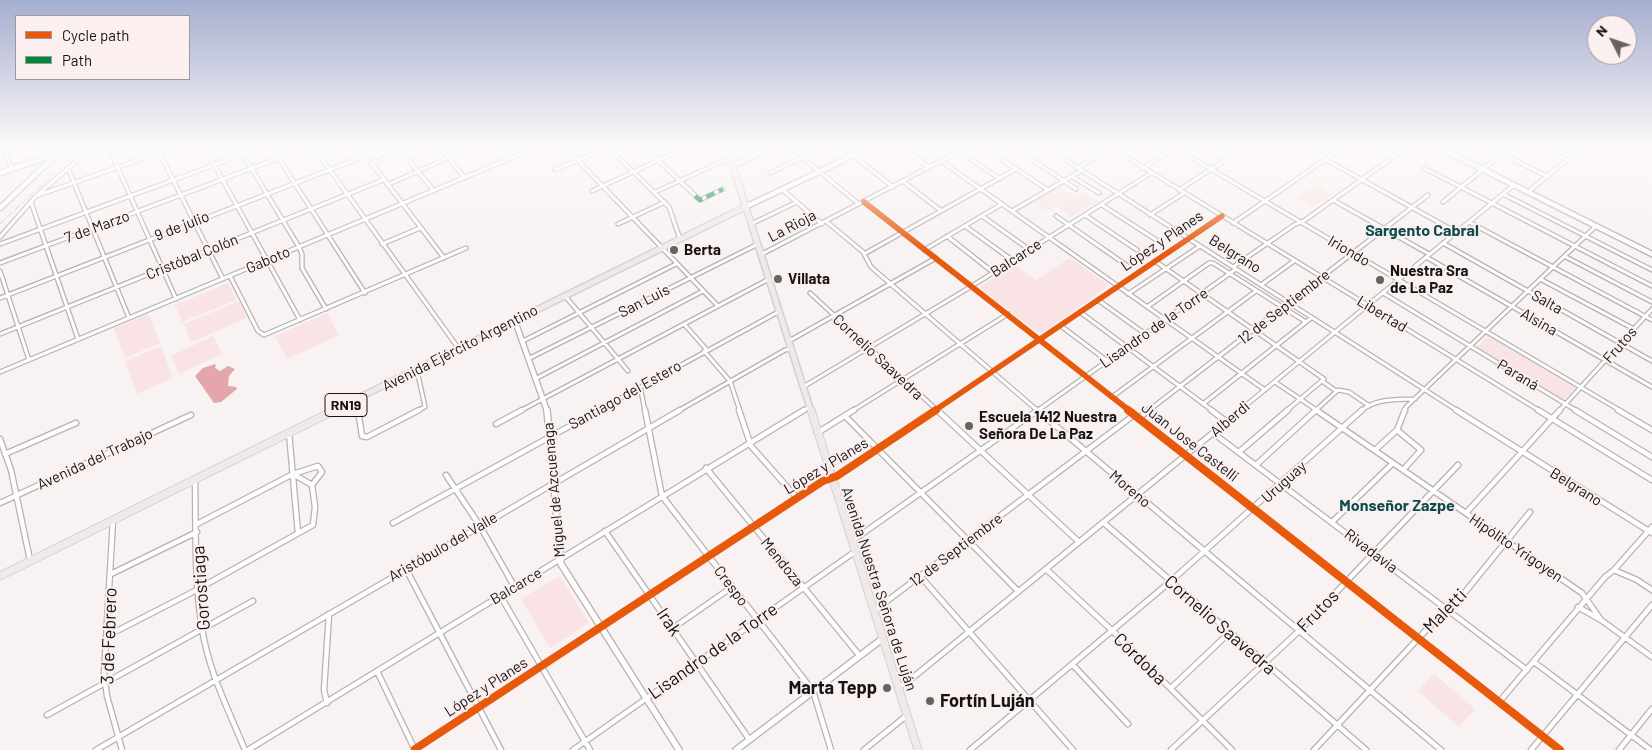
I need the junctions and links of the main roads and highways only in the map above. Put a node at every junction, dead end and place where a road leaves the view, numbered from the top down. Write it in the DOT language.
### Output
graph roads {
  1 [pos="738,183"];
  2 [pos="745,207"];
  3 [pos="732,215"];
  4 [pos="751,223"];
  5 [pos="700,230"];
  6 [pos="0,575"];
  7 [pos="918,750"];
  1 -- 2 [label="main road, Avenida Nuestra Señora de Luján"];
  2 -- 3 [label="main road, Avenida Ejército Argentino / RN19"];
  2 -- 4 [label="main road, Avenida Nuestra Señora de Luján"];
  2 -- 5 [label="main road, Avenida Ejército Argentino / RN19"];
  3 -- 4 [label="main road"];
  3 -- 5 [label="main road, Avenida Ejército Argentino / RN19"];
  4 -- 7 [label="main road, Avenida Nuestra Señora de Luján"];
  5 -- 6 [label="main road, Avenida Ejército Argentino / RN19"];
}
